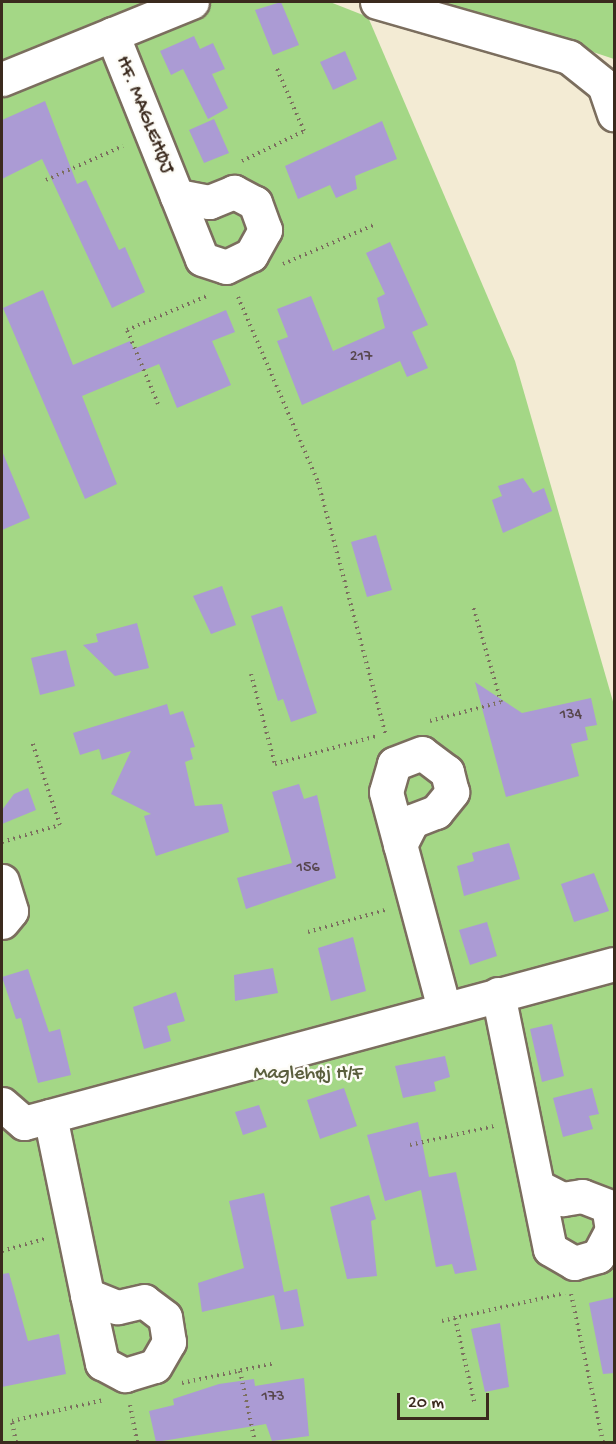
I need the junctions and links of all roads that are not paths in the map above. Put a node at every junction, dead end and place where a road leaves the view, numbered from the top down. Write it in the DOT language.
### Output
graph roads {
  1 [pos="192,2"];
  2 [pos="377,2"];
  3 [pos="112,34"];
  4 [pos="2,79"];
  5 [pos="615,114"];
  6 [pos="177,196"];
  7 [pos="400,845"];
  8 [pos="2,881"];
  9 [pos="2,921"];
  10 [pos="615,964"];
  11 [pos="498,994"];
  12 [pos="444,1008"];
  13 [pos="2,1104"];
  14 [pos="50,1116"];
  15 [pos="538,1187"];
  16 [pos="87,1295"];
  1 -- 3 [label="street"];
  2 -- 5 [label="street"];
  3 -- 4 [label="street"];
  3 -- 6 [label="street, HF. MAGLEHØJ"];
  6 -- 6 [label="street, HF. MAGLEHØJ"];
  7 -- 7 [label="street"];
  7 -- 12 [label="street"];
  8 -- 9 [label="street"];
  10 -- 11 [label="street"];
  11 -- 12 [label="street"];
  11 -- 15 [label="street"];
  12 -- 14 [label="street"];
  13 -- 14 [label="street"];
  14 -- 16 [label="street"];
}
